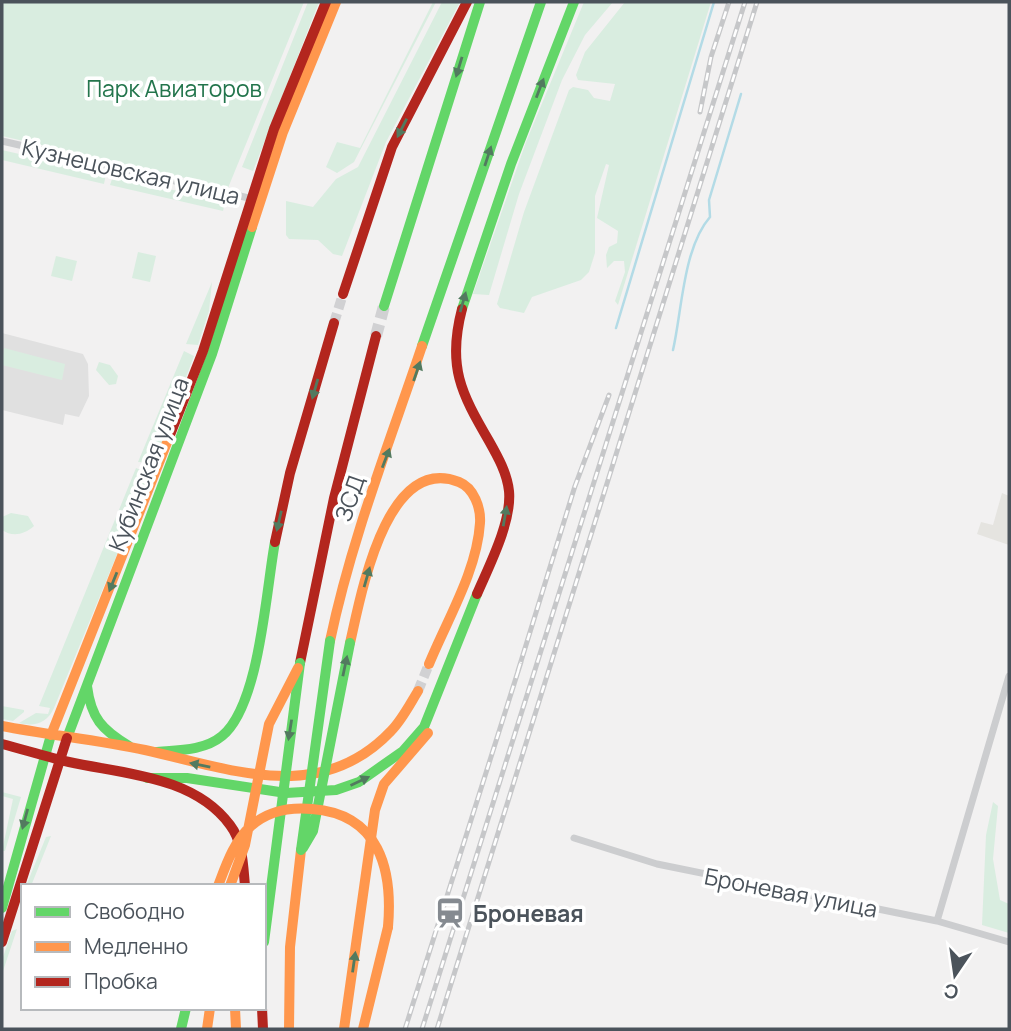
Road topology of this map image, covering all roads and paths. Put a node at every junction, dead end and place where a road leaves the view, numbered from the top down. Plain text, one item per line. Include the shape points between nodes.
1 (326, 2) edge
2 (337, 2) edge
3 (467, 2) edge
4 (480, 2) edge
5 (541, 2) edge
6 (574, 2) edge
7 (2, 141) edge
8 (256, 200) junction
9 (343, 294) tunnel mouth
10 (384, 306) tunnel mouth
11 (334, 323) tunnel mouth
12 (376, 336) tunnel mouth
13 (493, 558) junction
14 (300, 663) junction
15 (429, 664) tunnel mouth
16 (1009, 676) edge
17 (86, 683) junction
18 (418, 691) tunnel mouth
19 (2, 726) edge
20 (51, 735) junction
21 (67, 738) junction
22 (2, 744) edge
23 (132, 748) junction
24 (155, 752) junction
25 (45, 754) junction
26 (60, 761) junction
27 (147, 778) junction
28 (574, 838) dead end
29 (301, 850) junction
30 (219, 884) edge
31 (231, 884) edge
32 (245, 884) edge
33 (2, 908) edge
34 (937, 922) junction
35 (266, 926) edge
36 (2, 942) edge
37 (1009, 942) edge
38 (186, 1010) edge
39 (210, 1010) edge
40 (236, 1010) edge
41 (262, 1010) edge
42 (181, 1029) edge
43 (207, 1029) edge
44 (236, 1029) edge
45 (263, 1029) edge
46 (289, 1029) edge
47 (344, 1029) edge
48 (363, 1029) edge

1 - 8 main road, Кубинская улица via 274,129
2 - 8 main road, Кубинская улица
3 -> 9 main road via 392,148
4 -> 10 main road
29 -> 5 main road, ЗСД, bridge via 340,594
13 -> 6 main road via 507,516 506,475 465,400 457,377 456,332 469,281
7 - 8 street, Кузнецовская улица
8 - 17 main road, Кубинская улица via 212,354
8 -> 20 main road, Кубинская улица via 203,351
11 -> 24 main road via 278,522 247,695 231,728 215,741
12 - 14 main road, ЗСД via 347,436
27 -> 13 main road via 170,775 302,796 333,792 374,774 410,745 424,727
47 -> 13 main road via 375,810 384,784 421,744 434,722
14 - 31 main road, bridge via 269,724 245,845
14 -> 35 main road, ЗСД, bridge
29 -> 15 main road, bridge via 313,831 350,643 374,558 399,499 410,486 425,479 454,479 473,495 480,525
16 - 34 street
17 - 21 main road, Кубинская улица
17 - 23 main road via 92,719
18 -> 24 main road via 401,718 371,750 323,775 265,777
19 - 20 main road
20 - 21 main road
20 - 25 main road, Кубинская улица
21 - 23 main road
21 - 26 main road, Кубинская улица
22 - 25 main road
23 - 24 main road
25 - 26 main road
25 -> 33 main road, Кубинская улица
26 - 27 main road
26 - 36 main road, Кубинская улица
27 - 32 main road via 203,798 225,816 244,853
28 - 34 street, Броневая улица via 669,867
29 - 46 main road, ЗСД via 290,947
30 - 48 main road, bridge via 239,841 270,814 312,808 339,814 368,834 387,864 392,891
34 - 37 street, Броневая улица
38 - 42 main road
39 - 43 main road
40 - 44 main road
41 - 45 main road

